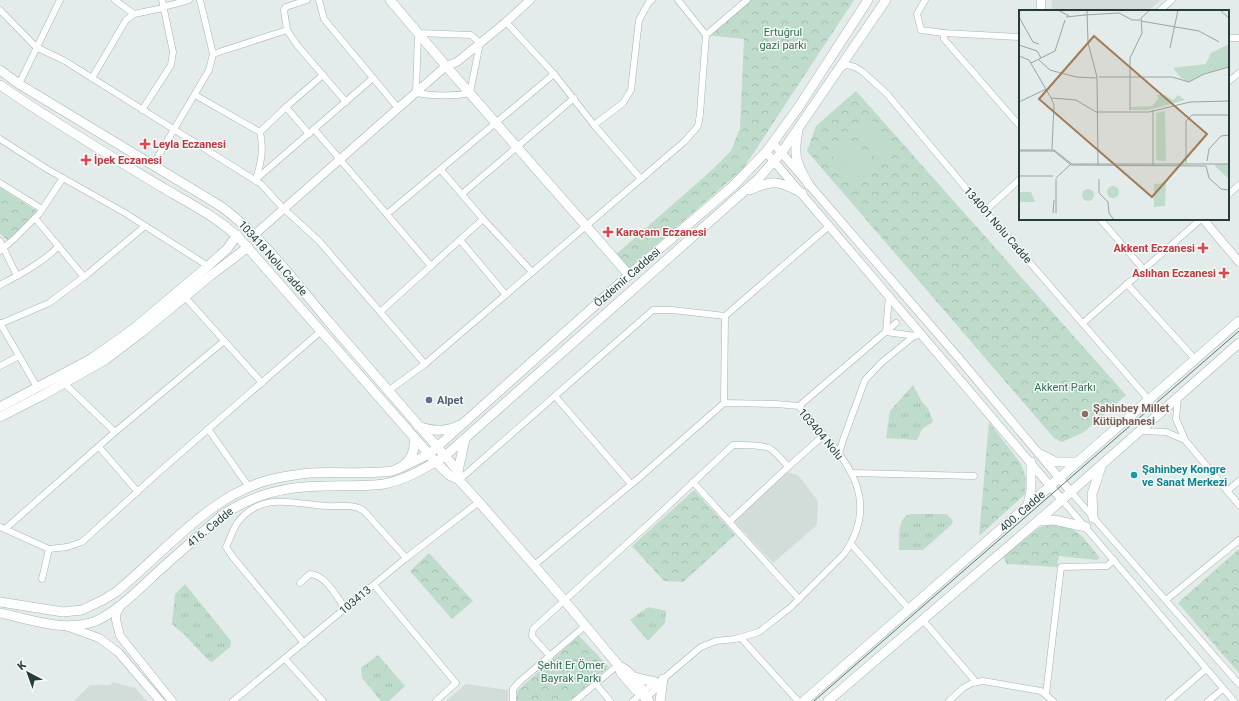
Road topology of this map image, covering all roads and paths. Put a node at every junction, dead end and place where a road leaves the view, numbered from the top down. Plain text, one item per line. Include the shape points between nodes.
1 (60, 0) edge
2 (115, 0) edge
3 (189, 0) edge
4 (200, 0) edge
5 (308, 0) edge
6 (319, 0) edge
7 (390, 0) edge
8 (530, 0) edge
9 (652, 0) edge
10 (678, 0) edge
11 (747, 0) edge
12 (868, 0) edge
13 (886, 0) edge
14 (926, 0) edge
15 (1172, 0) edge
16 (163, 5) edge
17 (0, 10) edge
18 (1160, 10) edge
19 (134, 14) junction
20 (506, 22) junction
21 (287, 30) junction
22 (418, 33) junction
23 (944, 33) junction
24 (706, 35) junction
25 (1019, 37) edge
26 (480, 43) junction
27 (36, 47) junction
28 (213, 54) junction
29 (446, 66) junction
30 (839, 69) junction
31 (0, 70) edge
32 (1239, 72) edge
33 (554, 74) junction
34 (323, 75) junction
35 (92, 78) junction
36 (373, 78) junction
37 (1229, 81) edge
38 (19, 84) junction
39 (0, 85) edge
40 (416, 93) junction
41 (470, 93) junction
42 (195, 95) junction
43 (574, 98) junction
44 (346, 102) junction
45 (286, 107) junction
46 (398, 108) junction
47 (142, 110) junction
48 (495, 122) junction
49 (594, 125) junction
50 (1019, 125) edge
51 (799, 127) junction
52 (314, 129) junction
53 (175, 130) junction
54 (260, 132) junction
55 (309, 134) junction
56 (0, 139) edge
57 (774, 144) junction
58 (517, 146) junction
59 (766, 152) junction
60 (782, 152) junction
61 (340, 159) junction
62 (774, 160) junction
63 (153, 165) junction
64 (441, 170) junction
65 (63, 178) junction
66 (255, 180) junction
67 (641, 180) junction
68 (1019, 180) edge
69 (0, 183) edge
70 (809, 185) junction
71 (1239, 185) edge
72 (743, 192) junction
73 (462, 194) junction
74 (802, 194) junction
75 (1229, 194) edge
76 (42, 209) junction
77 (284, 209) junction
78 (985, 211) junction
79 (387, 214) junction
80 (35, 218) junction
81 (483, 219) junction
82 (1101, 220) edge
83 (1201, 220) edge
84 (1203, 220) edge
85 (146, 226) junction
86 (587, 226) junction
87 (830, 226) junction
88 (254, 235) junction
89 (237, 236) junction
90 (460, 240) junction
91 (0, 241) edge
92 (58, 246) junction
93 (248, 247) junction
94 (2, 250) edge
95 (1239, 262) edge
96 (208, 266) junction
97 (431, 266) junction
98 (1144, 270) junction
99 (532, 272) junction
100 (629, 275) junction
101 (17, 276) junction
102 (84, 277) junction
103 (1127, 284) junction
104 (0, 285) edge
105 (506, 295) junction
106 (889, 296) junction
107 (184, 297) junction
108 (380, 312) junction
109 (724, 316) junction
110 (1239, 320) edge
111 (0, 323) edge
112 (896, 323) dead end
113 (1083, 323) junction
114 (321, 331) junction
115 (886, 332) junction
116 (914, 336) junction
117 (924, 337) junction
118 (224, 341) junction
119 (1239, 343) edge
120 (19, 356) junction
121 (1195, 359) junction
122 (426, 364) junction
123 (0, 366) edge
124 (64, 383) junction
125 (262, 383) junction
126 (37, 388) junction
127 (388, 391) junction
128 (555, 396) junction
129 (1178, 397) junction
130 (1149, 400) junction
131 (724, 403) junction
132 (799, 406) junction
133 (0, 407) edge
134 (0, 416) edge
135 (470, 419) junction
136 (418, 426) junction
137 (208, 429) junction
138 (1141, 431) junction
139 (115, 432) junction
140 (824, 435) junction
141 (414, 437) junction
142 (464, 439) junction
143 (1185, 440) junction
144 (99, 447) junction
145 (437, 448) junction
146 (839, 454) junction
147 (1040, 454) junction
148 (444, 456) junction
149 (432, 458) junction
150 (1031, 462) junction
151 (1078, 462) junction
152 (1102, 465) junction
153 (788, 466) junction
154 (400, 468) junction
155 (422, 470) junction
156 (445, 472) junction
157 (852, 473) junction
158 (458, 476) junction
159 (974, 476) dead end
160 (1060, 478) junction
161 (1239, 481) edge
162 (693, 482) junction
163 (631, 484) junction
164 (1051, 486) junction
165 (249, 487) junction
166 (1227, 491) junction
167 (138, 492) junction
168 (1071, 492) junction
169 (1062, 500) junction
170 (479, 502) junction
171 (1028, 505) junction
172 (1239, 505) edge
173 (1093, 518) junction
174 (1038, 521) junction
175 (729, 522) junction
176 (1086, 527) junction
177 (2, 528) edge
178 (1239, 540) edge
179 (851, 544) junction
180 (49, 549) junction
181 (406, 558) junction
182 (1114, 560) junction
183 (533, 566) junction
184 (42, 579) dead end
185 (300, 583) dead end
186 (374, 584) junction
187 (799, 599) junction
188 (564, 600) junction
189 (1166, 600) junction
190 (0, 602) edge
191 (121, 605) junction
192 (345, 608) junction
193 (909, 609) junction
194 (0, 613) edge
195 (922, 619) junction
196 (65, 626) junction
197 (585, 626) junction
198 (741, 638) junction
199 (304, 643) junction
200 (550, 656) junction
201 (285, 659) junction
202 (618, 665) junction
203 (1206, 669) junction
204 (633, 677) junction
205 (659, 681) junction
206 (976, 682) junction
207 (596, 684) junction
208 (1239, 684) edge
209 (1223, 689) junction
210 (1046, 694) junction
211 (645, 697) edge
212 (160, 701) edge
213 (172, 701) edge
214 (233, 701) edge
215 (323, 701) edge
216 (436, 701) edge
217 (513, 701) edge
218 (575, 701) edge
219 (610, 701) edge
220 (633, 701) edge
221 (660, 701) edge
222 (798, 701) edge
223 (804, 701) edge
224 (828, 701) edge
225 (949, 701) edge
226 (1052, 701) edge
227 (1169, 701) edge
228 (1208, 701) edge
229 (1234, 701) edge

1 - 27 street
2 - 19 street
3 - 16 street
4 - 28 street
5 - 21 street via 286,7 284,10
6 - 36 street via 324,19
7 - 22 main road
8 - 20 street
9 - 49 street via 639,20 631,90 623,103
10 - 24 street
11 - 24 street
12 - 57 main road, Özdemir Caddesi
13 - 30 main road, Özdemir Caddesi
14 - 23 street via 917,14 921,30
15 - 18 street
16 - 19 street
16 - 47 street via 173,58
17 - 27 street
19 - 35 street via 126,20
20 - 26 street
20 - 33 street
21 - 28 street
21 - 34 street
22 - 26 street via 471,35
22 - 29 main road
22 - 40 street
23 - 25 street
23 - 50 street via 944,39
24 - 67 street via 698,126
26 - 29 street via 457,62
26 - 41 street
27 - 35 street
27 - 38 street
28 - 42 street via 209,70
29 - 40 street
29 - 41 main road
30 - 51 main road, Özdemir Caddesi
30 - 78 street, 134001 Nolu Cadde via 847,65 855,67 887,94
31 - 38 main road, 103418 Nolu Cadde
32 - 37 street
33 - 43 street
33 - 48 street
34 - 44 street
34 - 45 street
35 - 47 street
36 - 44 street
36 - 46 street
38 - 63 main road, 103418 Nolu Cadde
39 - 89 main road via 205,212
40 - 41 street via 445,96
40 - 46 street
41 - 48 main road
42 - 53 street
42 - 54 street
43 - 49 street
43 - 58 street
44 - 52 street
45 - 54 street
45 - 55 street
46 - 61 street
47 - 53 street
48 - 58 main road
48 - 64 street
49 - 67 street
51 - 60 main road, Özdemir Caddesi
51 - 70 main road via 795,150 797,165
52 - 55 street
52 - 61 street
53 - 63 street
53 - 66 street
54 - 66 street via 262,155
55 - 66 street
56 - 65 street
57 - 59 main road, Özdemir Caddesi
57 - 60 street
58 - 73 street
58 - 86 main road
59 - 62 street
59 - 100 main road, Özdemir Caddesi via 733,186
60 - 62 main road, Özdemir Caddesi
60 - 70 street
61 - 77 street
61 - 79 street
62 - 72 main road, Özdemir Caddesi
62 - 74 street
63 - 88 main road, 103418 Nolu Cadde via 222,207
64 - 73 street
64 - 79 street
65 - 76 street
65 - 85 street
66 - 77 street
67 - 86 street
68 - 78 street
69 - 76 street
70 - 147 street
71 - 75 street
72 - 74 main road via 762,184 776,182
72 - 142 main road, Özdemir Caddesi
73 - 81 street
74 - 87 street
76 - 80 street
77 - 88 street
77 - 108 street via 319,241
78 - 113 street, 134001 Nolu Cadde
79 - 97 street
80 - 92 street
80 - 94 street
81 - 90 street
81 - 99 street
82 - 98 street
83 - 98 street
84 - 95 street
85 - 96 street
85 - 102 street
86 - 99 street
86 - 100 main road
87 - 106 street
87 - 109 street
88 - 127 main road, 103418 Nolu Cadde
89 - 93 main road
89 - 96 main road
90 - 97 street
90 - 105 street
91 - 94 street
92 - 101 street via 48,257
92 - 102 street
93 - 107 main road
93 - 114 main road
94 - 101 street
96 - 126 main road via 132,330 91,359
97 - 108 street
98 - 103 street
99 - 105 street
100 - 135 main road, Özdemir Caddesi
101 - 104 street
102 - 111 street via 49,303
103 - 113 street
103 - 121 street
105 - 122 street
106 - 115 street
106 - 117 street
107 - 118 street
107 - 124 main road via 123,347
108 - 122 street
109 - 128 street via 653,310
109 - 131 street
110 - 121 main road, 400. Cadde
111 - 120 street
112 - 115 street
113 - 130 street, 134001 Nolu Cadde
114 - 125 street
114 - 141 main road
115 - 116 street
115 - 132 street
116 - 117 street
116 - 146 street via 881,362 865,380
117 - 150 street
118 - 125 street
118 - 139 street
119 - 129 main road, 400. Cadde
120 - 123 street
120 - 126 street
121 - 130 main road, 400. Cadde
122 - 127 street
124 - 134 main road
124 - 139 street
125 - 137 street
126 - 133 main road
127 - 136 main road, 103418 Nolu Cadde
128 - 158 street
128 - 163 street
129 - 138 main road, 400. Cadde
129 - 143 street via 1176,419
130 - 151 main road, 400. Cadde
131 - 132 street, 103404 Nolu
131 - 163 street
132 - 140 street, 103404 Nolu
135 - 136 main road via 446,430 429,430
135 - 145 main road, Özdemir Caddesi
136 - 145 main road, 103418 Nolu Cadde
137 - 165 street
137 - 167 street
138 - 143 street via 1166,432
138 - 152 main road, 400. Cadde
139 - 144 street
140 - 146 street, 103404 Nolu
140 - 153 street
141 - 149 main road
141 - 154 main road via 412,456
142 - 148 main road, Özdemir Caddesi
142 - 158 main road
143 - 166 street
144 - 167 street
144 - 177 street
145 - 148 main road, 103418 Nolu Cadde
145 - 149 main road, Özdemir Caddesi
146 - 157 street, 103404 Nolu
147 - 151 main road via 1056,462
147 - 160 street
148 - 149 main road, 416. Cadde
148 - 158 main road, 103418 Nolu Cadde
149 - 154 main road, Özdemir Caddesi
149 - 155 main road, 416. Cadde
149 - 156 main road
150 - 164 street
150 - 171 main road
151 - 160 main road, 400. Cadde
152 - 168 main road, 400. Cadde
152 - 173 main road via 1092,494
153 - 162 street via 770,448 733,445
153 - 175 street
154 - 165 main road, Özdemir Caddesi via 383,472 310,473
155 - 156 main road
155 - 191 main road, 416. Cadde via 385,484 291,488 264,494 237,505 221,516
156 - 158 main road
157 - 159 street
157 - 179 street, 103404 Nolu via 859,490 861,508 858,527
158 - 170 main road, 103418 Nolu Cadde
160 - 164 main road, 400. Cadde
160 - 168 street
161 - 166 street
162 - 175 street
162 - 188 street
163 - 183 street
164 - 169 street
164 - 171 main road, 400. Cadde
165 - 190 main road, Özdemir Caddesi via 212,508 124,585 103,600 82,610 63,612
166 - 172 street
167 - 180 street via 82,542
168 - 169 main road, 400. Cadde
168 - 173 street
169 - 174 main road, 400. Cadde
169 - 176 street
170 - 181 street, 103413
170 - 183 main road, 103418 Nolu Cadde
171 - 193 main road, 400. Cadde
173 - 189 street
174 - 176 main road via 1054,520
174 - 195 main road, 400. Cadde
175 - 187 street
176 - 182 street
177 - 180 street
178 - 189 street
179 - 187 street, 103404 Nolu
179 - 193 street
180 - 184 street
181 - 186 street, 103413
181 - 199 street via 358,506 326,506 279,501 262,503 250,510 237,523 226,547
182 - 203 street
182 - 210 street via 1107,566 1061,567
183 - 188 main road, 103418 Nolu Cadde
185 - 192 street via 310,574 317,575
186 - 192 street, 103413
186 - 216 street via 456,683
187 - 198 street, 103404 Nolu via 759,632
188 - 197 main road, 103418 Nolu Cadde
188 - 200 street via 533,628 532,636
189 - 208 street
191 - 196 main road, 416. Cadde via 89,623
191 - 213 street via 116,614 120,636
192 - 199 street, 103413
193 - 223 main road, 400. Cadde
194 - 196 main road, 416. Cadde
195 - 206 street
195 - 224 main road, 400. Cadde
196 - 212 street, 416. Cadde via 99,638 118,652
197 - 200 street
197 - 202 main road, 103418 Nolu Cadde
198 - 205 street, 103404 Nolu via 716,641 701,647
198 - 222 street
199 - 201 street, 103413
200 - 217 street via 513,689
201 - 214 street, 103413
201 - 215 street
202 - 204 main road
202 - 207 street
202 - 211 main road via 621,673
203 - 209 street
203 - 227 street
204 - 205 main road
204 - 211 main road via 640,684
205 - 211 street, 103404 Nolu via 658,687
205 - 221 main road
206 - 210 street via 1041,690
206 - 225 street via 963,688
207 - 218 street
207 - 219 street
209 - 228 street
209 - 229 street
210 - 226 street
211 - 220 street, 103404 Nolu

